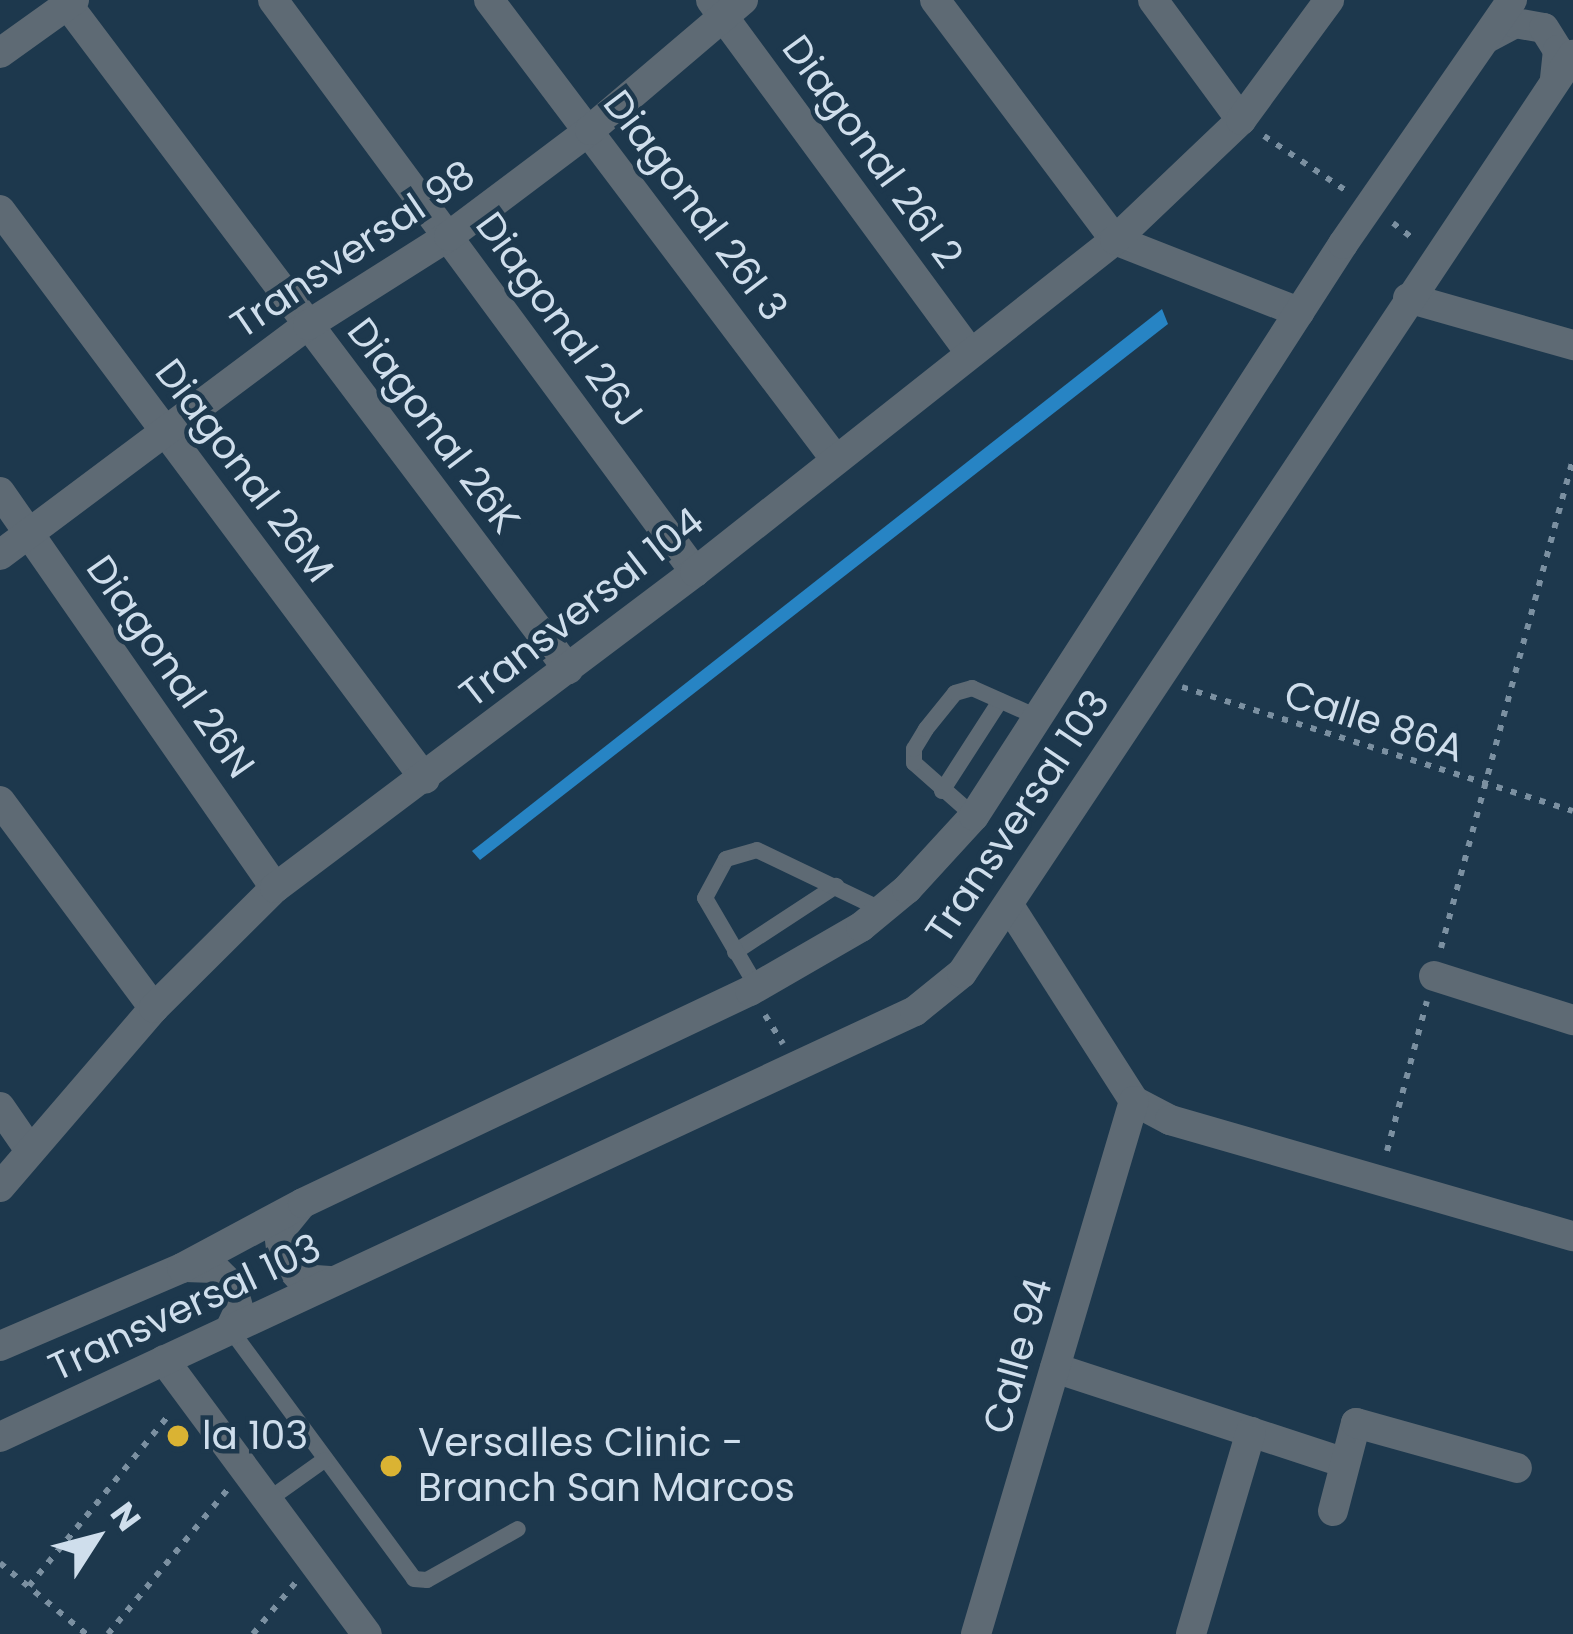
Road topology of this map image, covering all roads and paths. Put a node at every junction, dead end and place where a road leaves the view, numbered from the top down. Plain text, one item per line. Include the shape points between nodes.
1 (273, 0) edge
2 (489, 0) edge
3 (935, 0) edge
4 (1153, 0) edge
5 (1329, 0) edge
6 (1512, 0) edge
7 (68, 1) edge
8 (725, 5) edge
9 (1485, 39) junction
10 (0, 53) edge
11 (1573, 55) edge
12 (1552, 86) junction
13 (1241, 120) junction
14 (590, 130) junction
15 (1370, 205) junction
16 (0, 210) edge
17 (449, 236) junction
18 (1115, 240) junction
19 (1436, 257) junction
20 (1408, 298) junction
21 (1299, 312) junction
22 (308, 325) junction
23 (1573, 345) edge
24 (969, 351) junction
25 (165, 430) junction
26 (1573, 459) edge
27 (836, 460) junction
28 (0, 492) edge
29 (30, 532) junction
30 (0, 555) edge
31 (695, 572) junction
32 (568, 669) junction
33 (1158, 680) junction
34 (1000, 700) junction
35 (1037, 717) junction
36 (425, 779) junction
37 (1485, 787) junction
38 (942, 791) junction
39 (0, 801) edge
40 (1573, 811) edge
41 (974, 816) junction
42 (836, 886) junction
43 (275, 888) junction
44 (1010, 907) junction
45 (882, 910) junction
46 (734, 952) junction
47 (1434, 976) junction
48 (754, 989) junction
49 (154, 1008) junction
50 (1573, 1020) edge
51 (797, 1067) junction
52 (1134, 1101) junction
53 (0, 1107) edge
54 (29, 1149) junction
55 (1379, 1181) junction
56 (0, 1187) edge
57 (303, 1203) junction
58 (1573, 1236) edge
59 (182, 1268) junction
60 (340, 1279) junction
61 (230, 1329) junction
62 (0, 1346) edge
63 (164, 1360) junction
64 (1055, 1368) junction
65 (188, 1393) junction
66 (1251, 1432) junction
67 (2, 1439) edge
68 (324, 1460) junction
69 (1343, 1462) junction
70 (244, 1468) junction
71 (1517, 1468) dead end
72 (268, 1500) junction
73 (1333, 1511) dead end
74 (518, 1529) dead end
75 (313, 1561) junction
76 (0, 1563) edge
77 (29, 1586) junction
78 (86, 1634) edge
79 (108, 1634) edge
80 (254, 1634) edge
81 (368, 1634) edge
82 (976, 1634) edge
83 (1191, 1634) edge

1 - 17 street, Diagonal 26J
2 - 14 street, Diagonal 26I 3
3 - 18 street
4 - 13 street
5 - 13 street, Transversal 104
6 - 9 street, Transversal 103
7 - 10 street
7 - 22 street, Diagonal 26K
8 - 14 street, Transversal 98
8 - 24 street, Diagonal 26I 2
9 - 12 street via 1515,22 1544,28 1558,50
9 - 15 street, Transversal 103
11 - 12 street, Transversal 103
12 - 19 street, Transversal 103
13 - 15 path
13 - 18 street, Transversal 104
14 - 17 street, Transversal 98
14 - 27 street, Diagonal 26I 3
15 - 19 path
15 - 21 street, Transversal 103
16 - 25 street, Diagonal 26M
17 - 22 street, Transversal 98
17 - 31 street, Diagonal 26J
18 - 21 street
18 - 24 street, Transversal 104
19 - 20 street, Transversal 103
20 - 23 street
20 - 33 street, Transversal 103
21 - 35 street, Transversal 103
22 - 25 street, Transversal 98
22 - 32 street, Diagonal 26K
24 - 27 street, Transversal 104
25 - 29 street, Transversal 98
25 - 36 street, Diagonal 26M
26 - 37 path
27 - 31 street, Transversal 104
28 - 29 street, Diagonal 26N
29 - 30 street, Transversal 98
29 - 43 street, Diagonal 26N
31 - 32 street, Transversal 104
32 - 36 street, Transversal 104
33 - 37 path, Calle 86A
33 - 44 street, Transversal 103
34 - 35 lane
34 - 38 lane
34 - 38 lane via 973,688 955,693 926,729 914,763
35 - 41 street, Transversal 103
36 - 43 street, Transversal 104
37 - 40 path, Calle 86A
37 - 47 path
38 - 41 lane
39 - 49 street
41 - 45 street, Transversal 103
42 - 45 lane
42 - 46 lane
42 - 46 lane via 758,850 725,860 704,898
43 - 49 street, Transversal 104
44 - 51 street, Transversal 103 via 962,973 916,1011
44 - 52 street
45 - 48 street, Transversal 103
46 - 48 lane
47 - 50 street
47 - 55 path
48 - 51 path
48 - 57 street, Transversal 103
49 - 54 street, Transversal 104
51 - 60 street, Transversal 103
52 - 55 street via 1170,1120
52 - 64 street, Calle 94
53 - 54 street
54 - 56 street, Transversal 104
55 - 58 street
57 - 59 street, Transversal 103
57 - 60 street via 280,1232 282,1258 301,1279
59 - 61 street via 214,1268 232,1286 239,1310
59 - 62 street, Transversal 103
60 - 61 street, Transversal 103
61 - 63 street, Transversal 103
61 - 68 lane
63 - 65 street
63 - 67 street, Transversal 103
64 - 66 street
64 - 82 street, Calle 94
65 - 70 street
65 - 77 path
66 - 69 street
66 - 83 street
68 - 72 lane
68 - 74 lane via 414,1579 427,1580
69 - 71 street via 1356,1423
69 - 73 street
70 - 72 street
70 - 79 path
72 - 75 street
75 - 80 path
75 - 81 street
76 - 77 path
77 - 78 path

